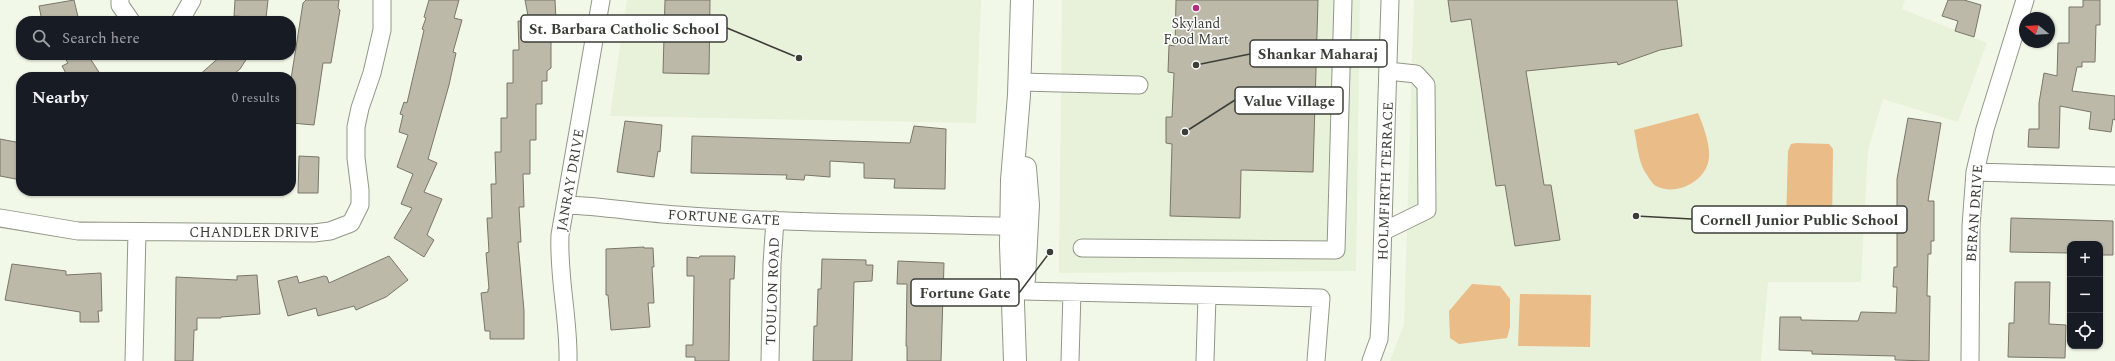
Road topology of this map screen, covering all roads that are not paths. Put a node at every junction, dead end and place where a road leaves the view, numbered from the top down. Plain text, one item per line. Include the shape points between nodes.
1 (120, 0) edge
2 (192, 0) edge
3 (382, 0) edge
4 (601, 0) edge
5 (1022, 0) edge
6 (1342, 0) edge
7 (1390, 0) edge
8 (2025, 0) edge
9 (128, 16) edge
10 (183, 16) edge
11 (1388, 71) junction
12 (1139, 86) dead end
13 (1020, 89) junction
14 (1975, 172) junction
15 (2115, 176) edge
16 (565, 205) junction
17 (0, 218) edge
18 (775, 220) junction
19 (1019, 227) junction
20 (1384, 231) junction
21 (137, 232) junction
22 (1082, 248) dead end
23 (1023, 291) junction
24 (1072, 292) junction
25 (1207, 296) junction
26 (134, 361) edge
27 (568, 361) edge
28 (770, 361) edge
29 (1015, 361) edge
30 (1070, 361) edge
31 (1204, 361) edge
32 (1316, 361) edge
33 (1371, 361) edge
34 (1970, 361) edge

1 - 9 street via 120,5
2 - 10 street
3 - 21 street, CHANDLER DRIVE via 382,30 356,127 360,206 351,223 330,231 314,233
4 - 16 street, JANRAY DRIVE
5 - 13 main road
6 - 22 street via 1336,250
7 - 11 street, HOLMFIRTH TERRACE
8 - 14 street, BERAN DRIVE via 1984,129
11 - 20 street, HOLMFIRTH TERRACE
11 - 20 street via 1416,74 1426,85 1427,210
12 - 13 street
13 - 19 main road via 1012,180
14 - 15 street
14 - 34 street, BERAN DRIVE via 1971,226
16 - 18 street, FORTUNE GATE via 676,215
16 - 27 street, JANRAY DRIVE via 559,254
17 - 21 street, CHANDLER DRIVE via 78,231
18 - 19 street, FORTUNE GATE
18 - 28 street, TOULON ROAD
19 - 23 main road
19 - 29 main road
20 - 33 street, HOLMFIRTH TERRACE via 1378,339
21 - 26 street
23 - 24 street
23 - 29 main road
24 - 25 street
24 - 30 street
25 - 31 street
25 - 32 street via 1321,298

